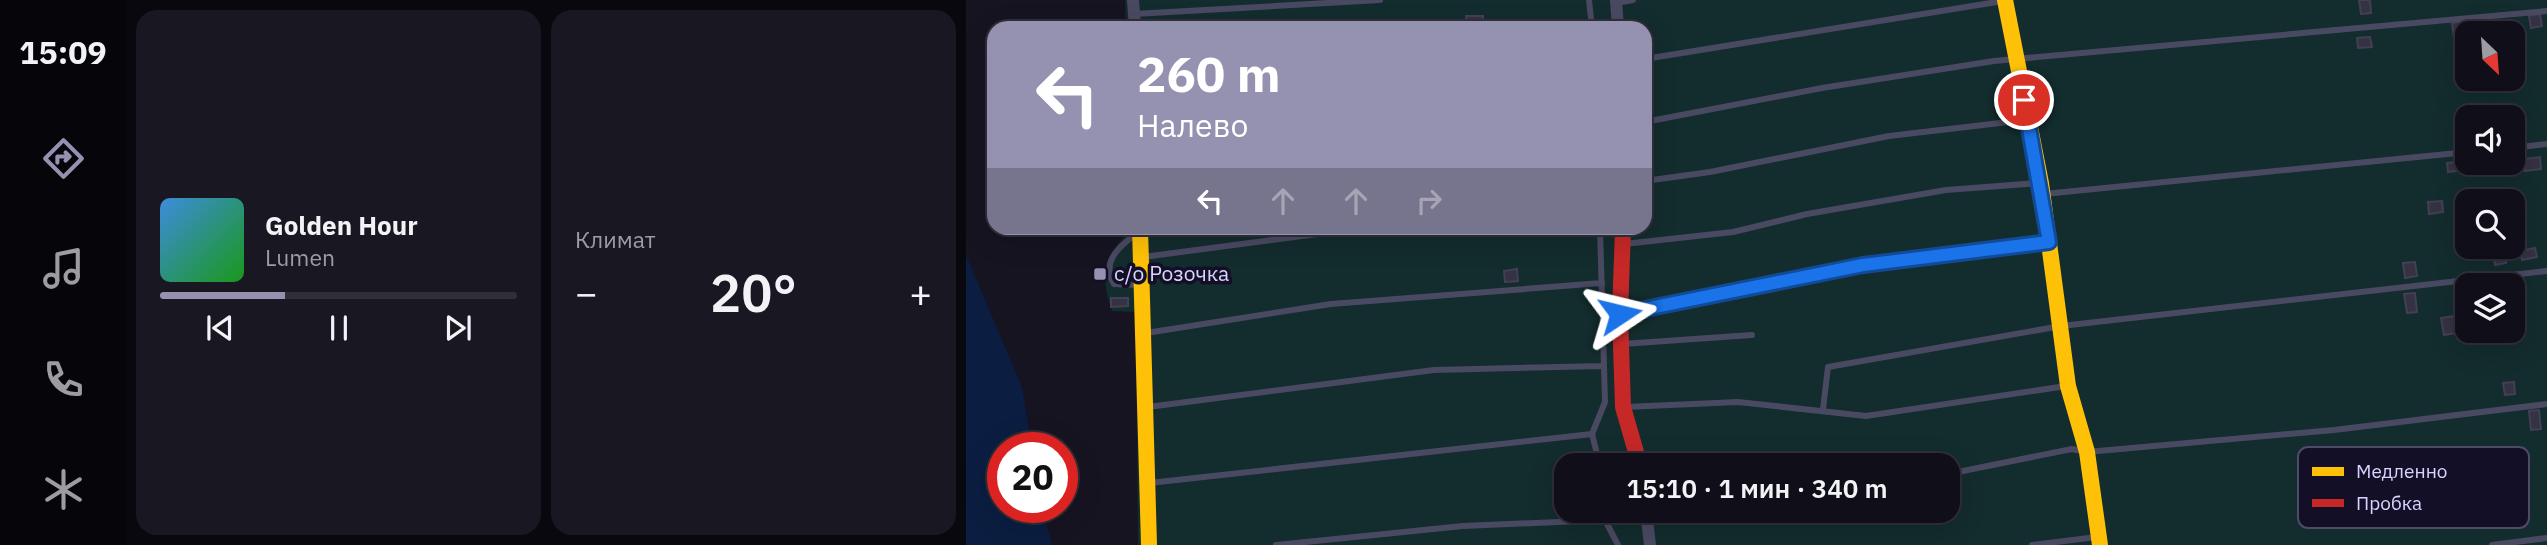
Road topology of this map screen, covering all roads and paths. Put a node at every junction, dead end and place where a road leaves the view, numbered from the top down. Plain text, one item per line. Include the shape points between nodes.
1 (1133, 0) edge
2 (1380, 0) edge
3 (1589, 0) edge
4 (1633, 0) edge
5 (2005, 0) edge
6 (1616, 1) edge
7 (2547, 11) edge
8 (1134, 14) junction
9 (1134, 21) edge
10 (1591, 21) edge
11 (1617, 21) edge
12 (1652, 58) edge
13 (2016, 61) junction
14 (2028, 119) junction
15 (1652, 121) edge
16 (2547, 144) edge
17 (2525, 147) edge
18 (2455, 153) edge
19 (1652, 180) edge
20 (2042, 189) junction
21 (1133, 235) edge
22 (1140, 235) edge
23 (1309, 235) edge
24 (1600, 235) edge
25 (1650, 235) edge
26 (1652, 235) edge
27 (1622, 236) edge
28 (2049, 242) junction
29 (1140, 257) junction
30 (2547, 271) edge
31 (1602, 283) junction
32 (1140, 285) junction
33 (1620, 314) junction
34 (2061, 326) junction
35 (1141, 334) junction
36 (1752, 335) dead end
37 (1620, 344) junction
38 (1603, 366) junction
39 (2068, 386) junction
40 (2547, 404) edge
41 (1143, 407) junction
42 (1623, 407) junction
43 (1823, 410) junction
44 (1592, 434) junction
45 (2087, 452) junction
46 (1597, 453) edge
47 (1636, 453) edge
48 (1960, 472) edge
49 (1146, 483) junction
50 (1554, 523) edge
51 (1607, 523) edge
52 (1647, 523) edge
53 (2547, 538) edge
54 (2100, 541) edge
55 (1149, 545) edge
56 (1276, 545) edge
57 (1618, 545) edge
58 (1650, 545) edge
59 (2032, 545) edge
60 (2492, 545) edge

1 - 8 street
2 - 8 lane
3 - 10 lane
4 - 6 lane
5 - 12 lane
5 - 13 street
6 - 11 street
7 - 13 lane
8 - 9 street
13 - 14 street
13 - 15 lane via 1822,88
14 - 19 lane via 1889,136
14 - 20 street
16 - 17 lane
18 - 20 lane
20 - 26 lane via 1946,190 1733,232
20 - 28 street
21 - 32 lane via 1119,247 1109,272 1118,286
22 - 29 street
23 - 29 lane
24 - 31 lane
25 - 27 lane
27 - 33 street
28 - 33 lane via 1863,265
28 - 34 street
29 - 32 street
30 - 34 lane
31 - 35 lane via 1331,304
31 - 38 lane
32 - 35 street
33 - 37 street
34 - 39 street
34 - 43 lane via 1828,367
35 - 41 street
36 - 37 lane
37 - 42 street
38 - 41 lane via 1434,370
38 - 44 lane via 1605,402
39 - 43 lane via 1866,416
39 - 45 street
40 - 45 lane via 2334,430
41 - 49 street
42 - 43 lane via 1738,402
42 - 47 street
44 - 46 lane
44 - 49 lane
45 - 48 lane via 2072,450
45 - 54 street
49 - 55 street
50 - 56 lane
51 - 57 lane
52 - 58 street
53 - 60 lane
54 - 59 lane

